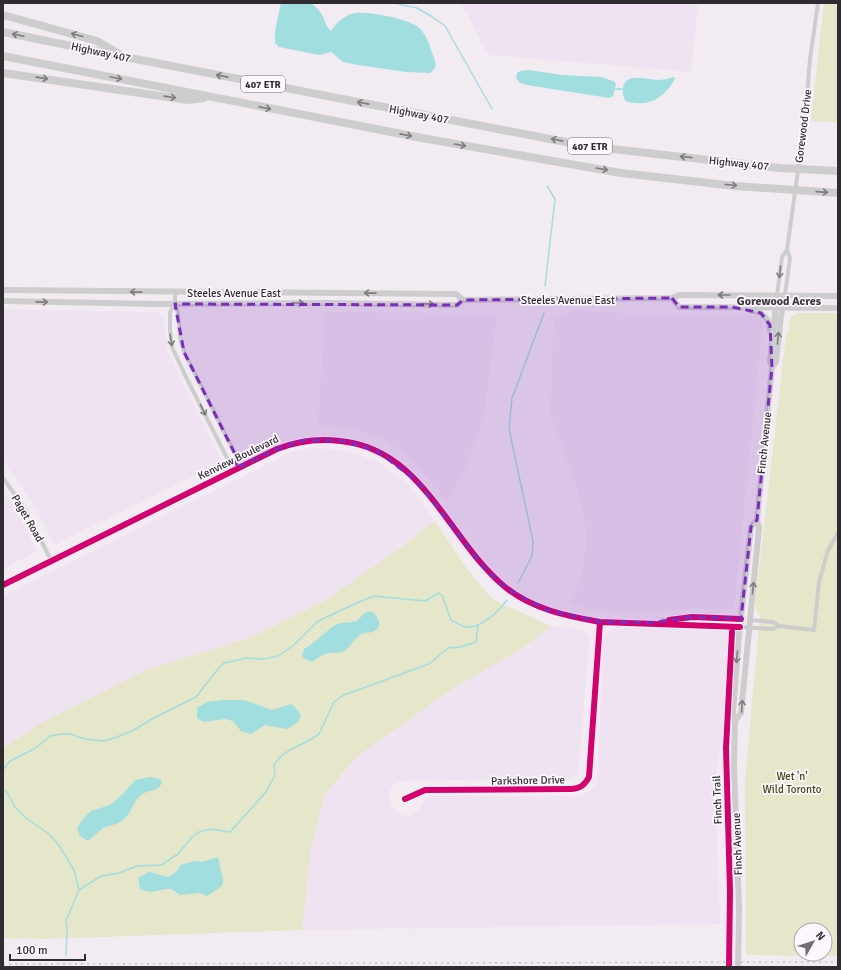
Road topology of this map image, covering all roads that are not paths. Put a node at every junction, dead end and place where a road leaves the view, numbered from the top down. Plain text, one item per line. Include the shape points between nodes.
1 (818, 3) edge
2 (3, 15) edge
3 (3, 32) edge
4 (3, 56) edge
5 (125, 57) junction
6 (3, 73) edge
7 (213, 98) junction
8 (838, 171) edge
9 (838, 193) edge
10 (787, 250) junction
11 (3, 290) edge
12 (175, 292) junction
13 (777, 295) junction
14 (785, 296) junction
15 (838, 296) edge
16 (672, 298) junction
17 (463, 300) junction
18 (3, 301) edge
19 (174, 304) junction
20 (732, 307) junction
21 (775, 308) junction
22 (783, 308) junction
23 (838, 308) edge
24 (771, 364) junction
25 (194, 371) junction
26 (185, 375) junction
27 (237, 468) junction
28 (3, 478) edge
29 (757, 520) junction
30 (838, 533) edge
31 (51, 560) junction
32 (3, 585) edge
33 (741, 619) junction
34 (750, 620) junction
35 (600, 622) junction
36 (649, 623) junction
37 (779, 626) junction
38 (740, 627) junction
39 (749, 627) junction
40 (735, 721) junction
41 (405, 799) dead end
42 (738, 967) edge

1 - 10 street, Gorewood Drive
5 -> 2 highway via 97,41
5 -> 3 highway, Highway 407 / 407 ETR
4 -> 7 highway, Highway 407 / 407 ETR
8 -> 5 highway, Highway 407 / 407 ETR via 780,168 586,146
6 -> 7 highway via 188,100
7 -> 9 highway, Highway 407 / 407 ETR via 621,173 781,190
10 -> 13 street, Gorewood Drive via 782,257
10 - 14 street, Gorewood Drive via 790,258
12 -> 11 main road, Steeles Avenue East
17 -> 12 main road, Steeles Avenue East via 456,294
12 - 19 street
13 - 14 main road, Steeles Avenue East
13 -> 16 main road, Steeles Avenue East via 679,295
13 - 21 main road, Finch Avenue
14 - 15 main road, Steeles Avenue East
14 - 22 main road, Finch Avenue
16 - 17 main road, Steeles Avenue East
16 - 20 main road via 679,307
19 -> 17 main road, Steeles Avenue East via 457,305
18 -> 19 main road, Steeles Avenue East
19 - 25 street via 178,313 184,352
19 -> 26 street via 170,312 172,347
20 - 21 main road
20 - 24 main road via 740,311 758,312 768,319
21 - 22 main road
21 - 24 main road, Finch Avenue
22 - 23 main road
24 -> 22 main road, Finch Avenue via 776,362
24 - 29 main road, Finch Avenue
25 - 26 street
25 - 27 street via 236,456
26 -> 27 street via 228,460
27 - 31 main road, Kenview Boulevard
27 - 35 main road, Kenview Boulevard via 277,449 306,440 344,441 377,451 393,459 417,481 486,570 506,588 546,610
28 - 31 street, Paget Road via 25,509
29 - 33 main road, Finch Avenue via 751,527
34 -> 29 main road, Finch Avenue via 760,528
30 - 37 street via 828,550 819,582 814,630
31 - 32 main road, Kenview Boulevard
33 - 34 main road, Kenview Boulevard
33 - 36 main road, Kenview Boulevard via 692,616
33 - 38 main road, Finch Avenue
34 - 37 street via 773,622
34 - 39 main road, Finch Avenue
35 - 36 main road, Kenview Boulevard
35 - 41 street, Parkshore Drive via 589,777 583,786 578,789 424,790
36 - 38 main road, Kenview Boulevard
37 - 39 street via 772,629
38 - 39 street
38 -> 40 main road, Finch Avenue via 733,713
40 -> 39 main road, Finch Avenue via 741,713
40 - 42 main road, Finch Avenue

